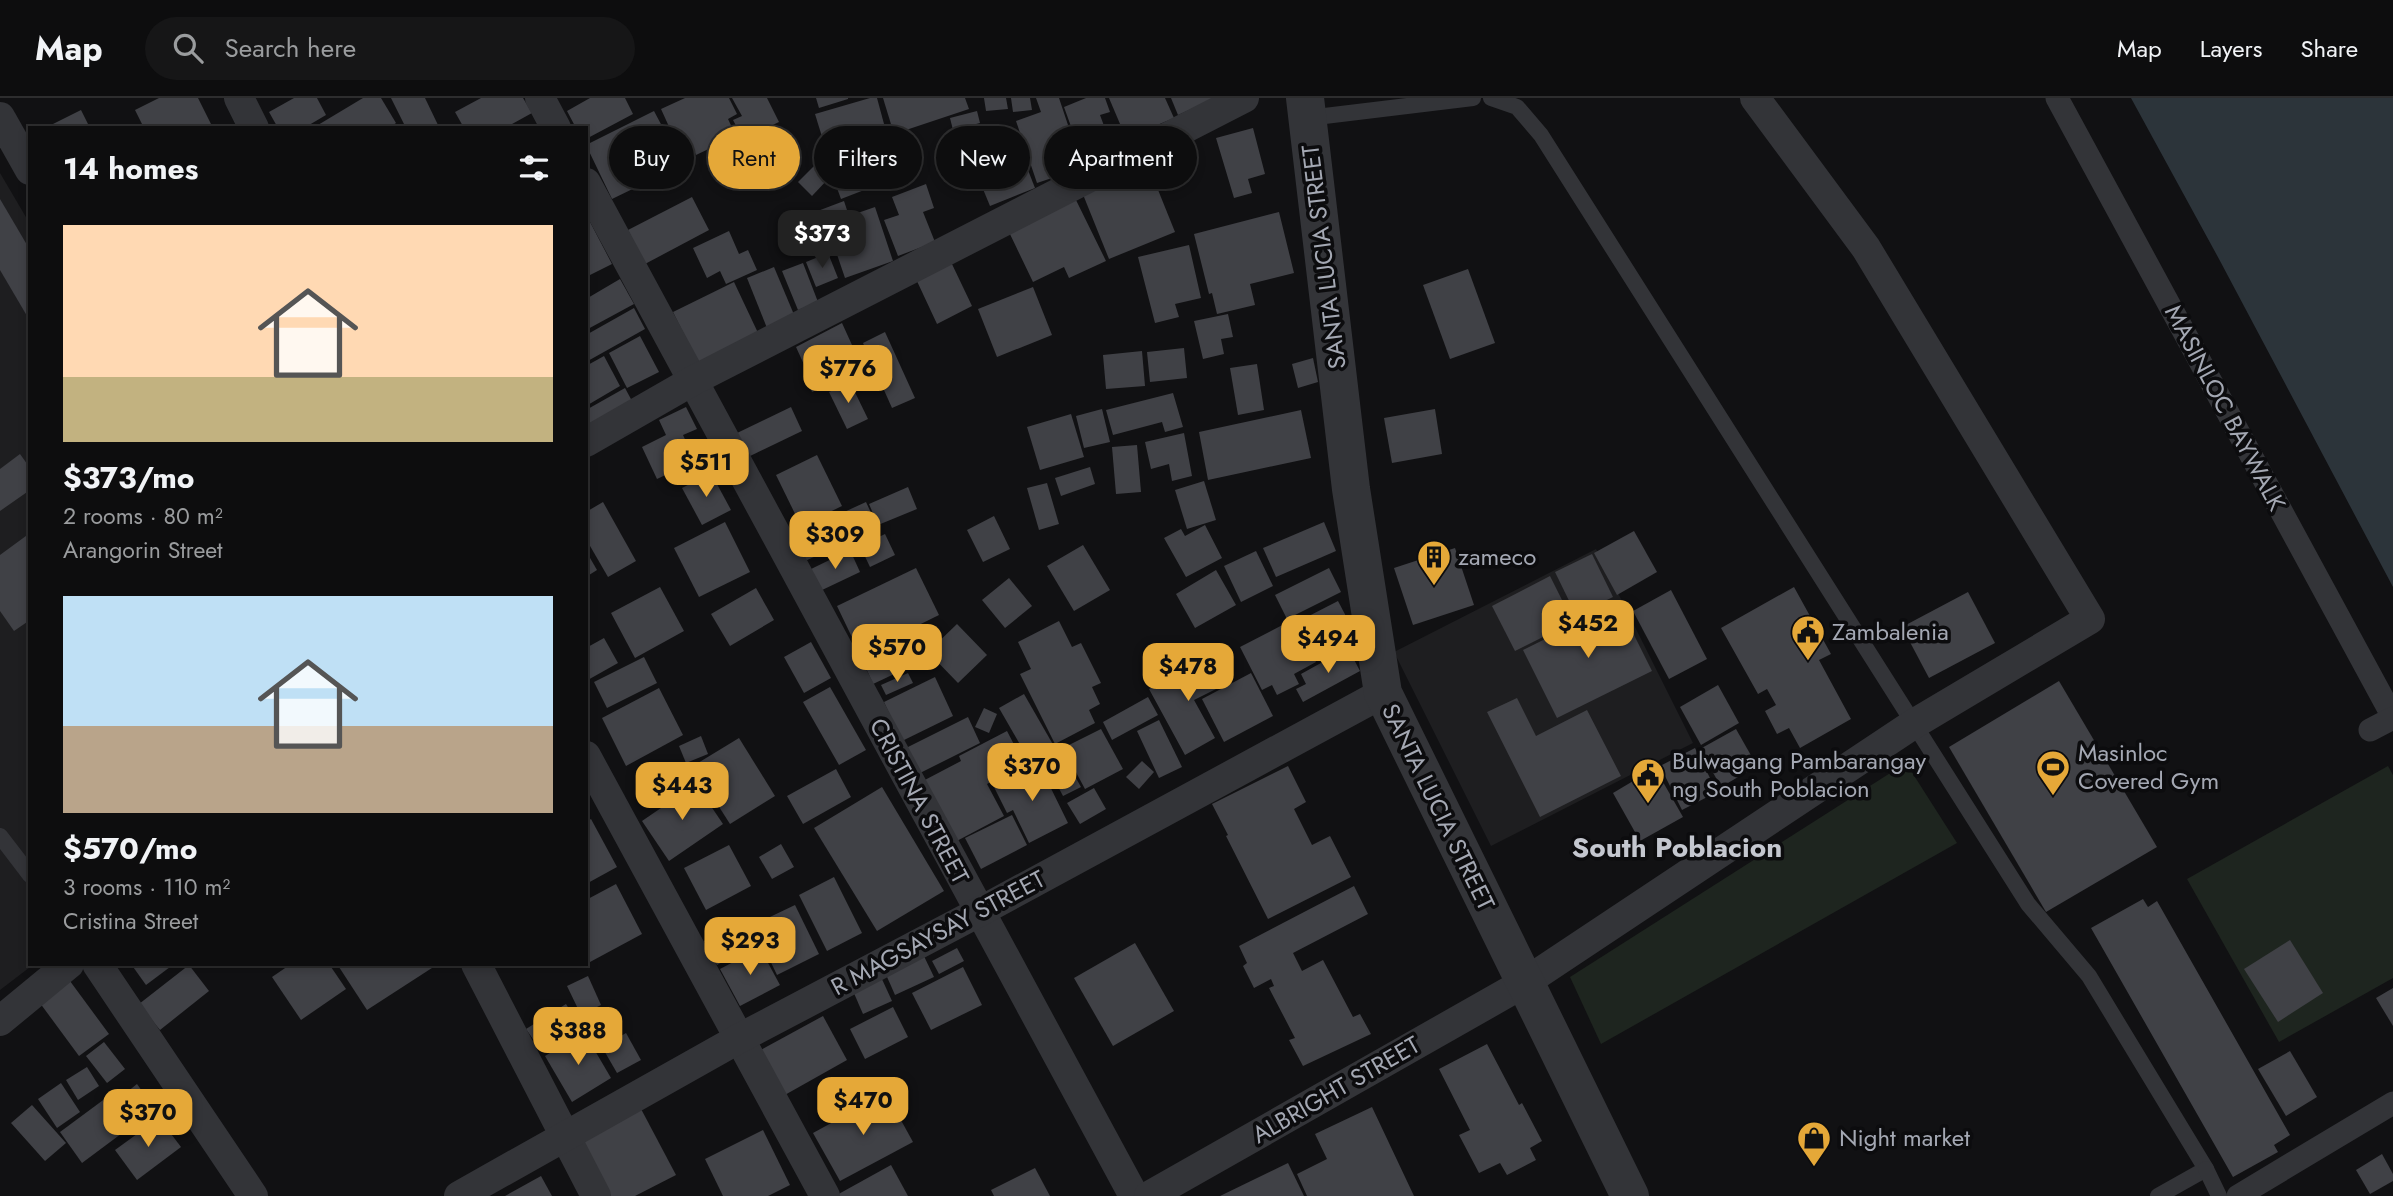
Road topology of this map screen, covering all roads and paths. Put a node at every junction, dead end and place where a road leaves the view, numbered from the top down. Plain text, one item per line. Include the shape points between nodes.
1 (239, 98) edge
2 (540, 98) edge
3 (1244, 98) edge
4 (1473, 98) edge
5 (1491, 98) edge
6 (1755, 98) edge
7 (2057, 98) edge
8 (1306, 108) edge
9 (0, 117) edge
10 (253, 126) edge
11 (555, 126) edge
12 (28, 166) edge
13 (588, 187) edge
14 (694, 380) junction
15 (588, 441) edge
16 (1383, 693) junction
17 (2393, 718) edge
18 (1913, 725) junction
19 (2370, 730) dead end
20 (588, 760) edge
21 (0, 836) edge
22 (28, 872) edge
23 (979, 912) junction
24 (67, 966) edge
25 (98, 966) edge
26 (478, 966) edge
27 (1524, 983) junction
28 (0, 1021) edge
29 (740, 1038) junction
30 (2393, 1104) edge
31 (564, 1135) junction
32 (2206, 1169) junction
33 (254, 1196) edge
34 (459, 1196) edge
35 (596, 1196) edge
36 (825, 1196) edge
37 (1134, 1196) edge
38 (1149, 1196) edge
39 (1630, 1196) edge
40 (2158, 1196) edge
41 (2219, 1196) edge
42 (2238, 1196) edge

1 - 10 street
2 - 11 street
3 - 14 street
4 - 8 lane
5 - 18 lane via 1517,107 1541,135
6 - 18 street, ALBRIGHT STREET via 1866,248 2090,619
7 - 17 street, MASINLOC BAYWALK
8 - 16 street, SANTA LUCIA STREET via 1350,489
9 - 12 street
13 - 14 street, CRISTINA STREET
14 - 15 street
14 - 23 street, CRISTINA STREET
16 - 23 street, R MAGSAYSAY STREET
16 - 27 street, SANTA LUCIA STREET
17 - 19 street
18 - 27 street, ALBRIGHT STREET
18 - 32 lane via 2028,904 2089,976
20 - 29 street
21 - 22 lane
23 - 29 street, R MAGSAYSAY STREET
23 - 37 street, CRISTINA STREET
24 - 28 street
25 - 33 street
26 - 31 street
27 - 38 street, ALBRIGHT STREET
27 - 39 street, SANTA LUCIA STREET
29 - 31 street, R MAGSAYSAY STREET
29 - 36 street
30 - 42 street
31 - 34 street, R MAGSAYSAY STREET
31 - 35 street
32 - 40 lane
32 - 41 lane

